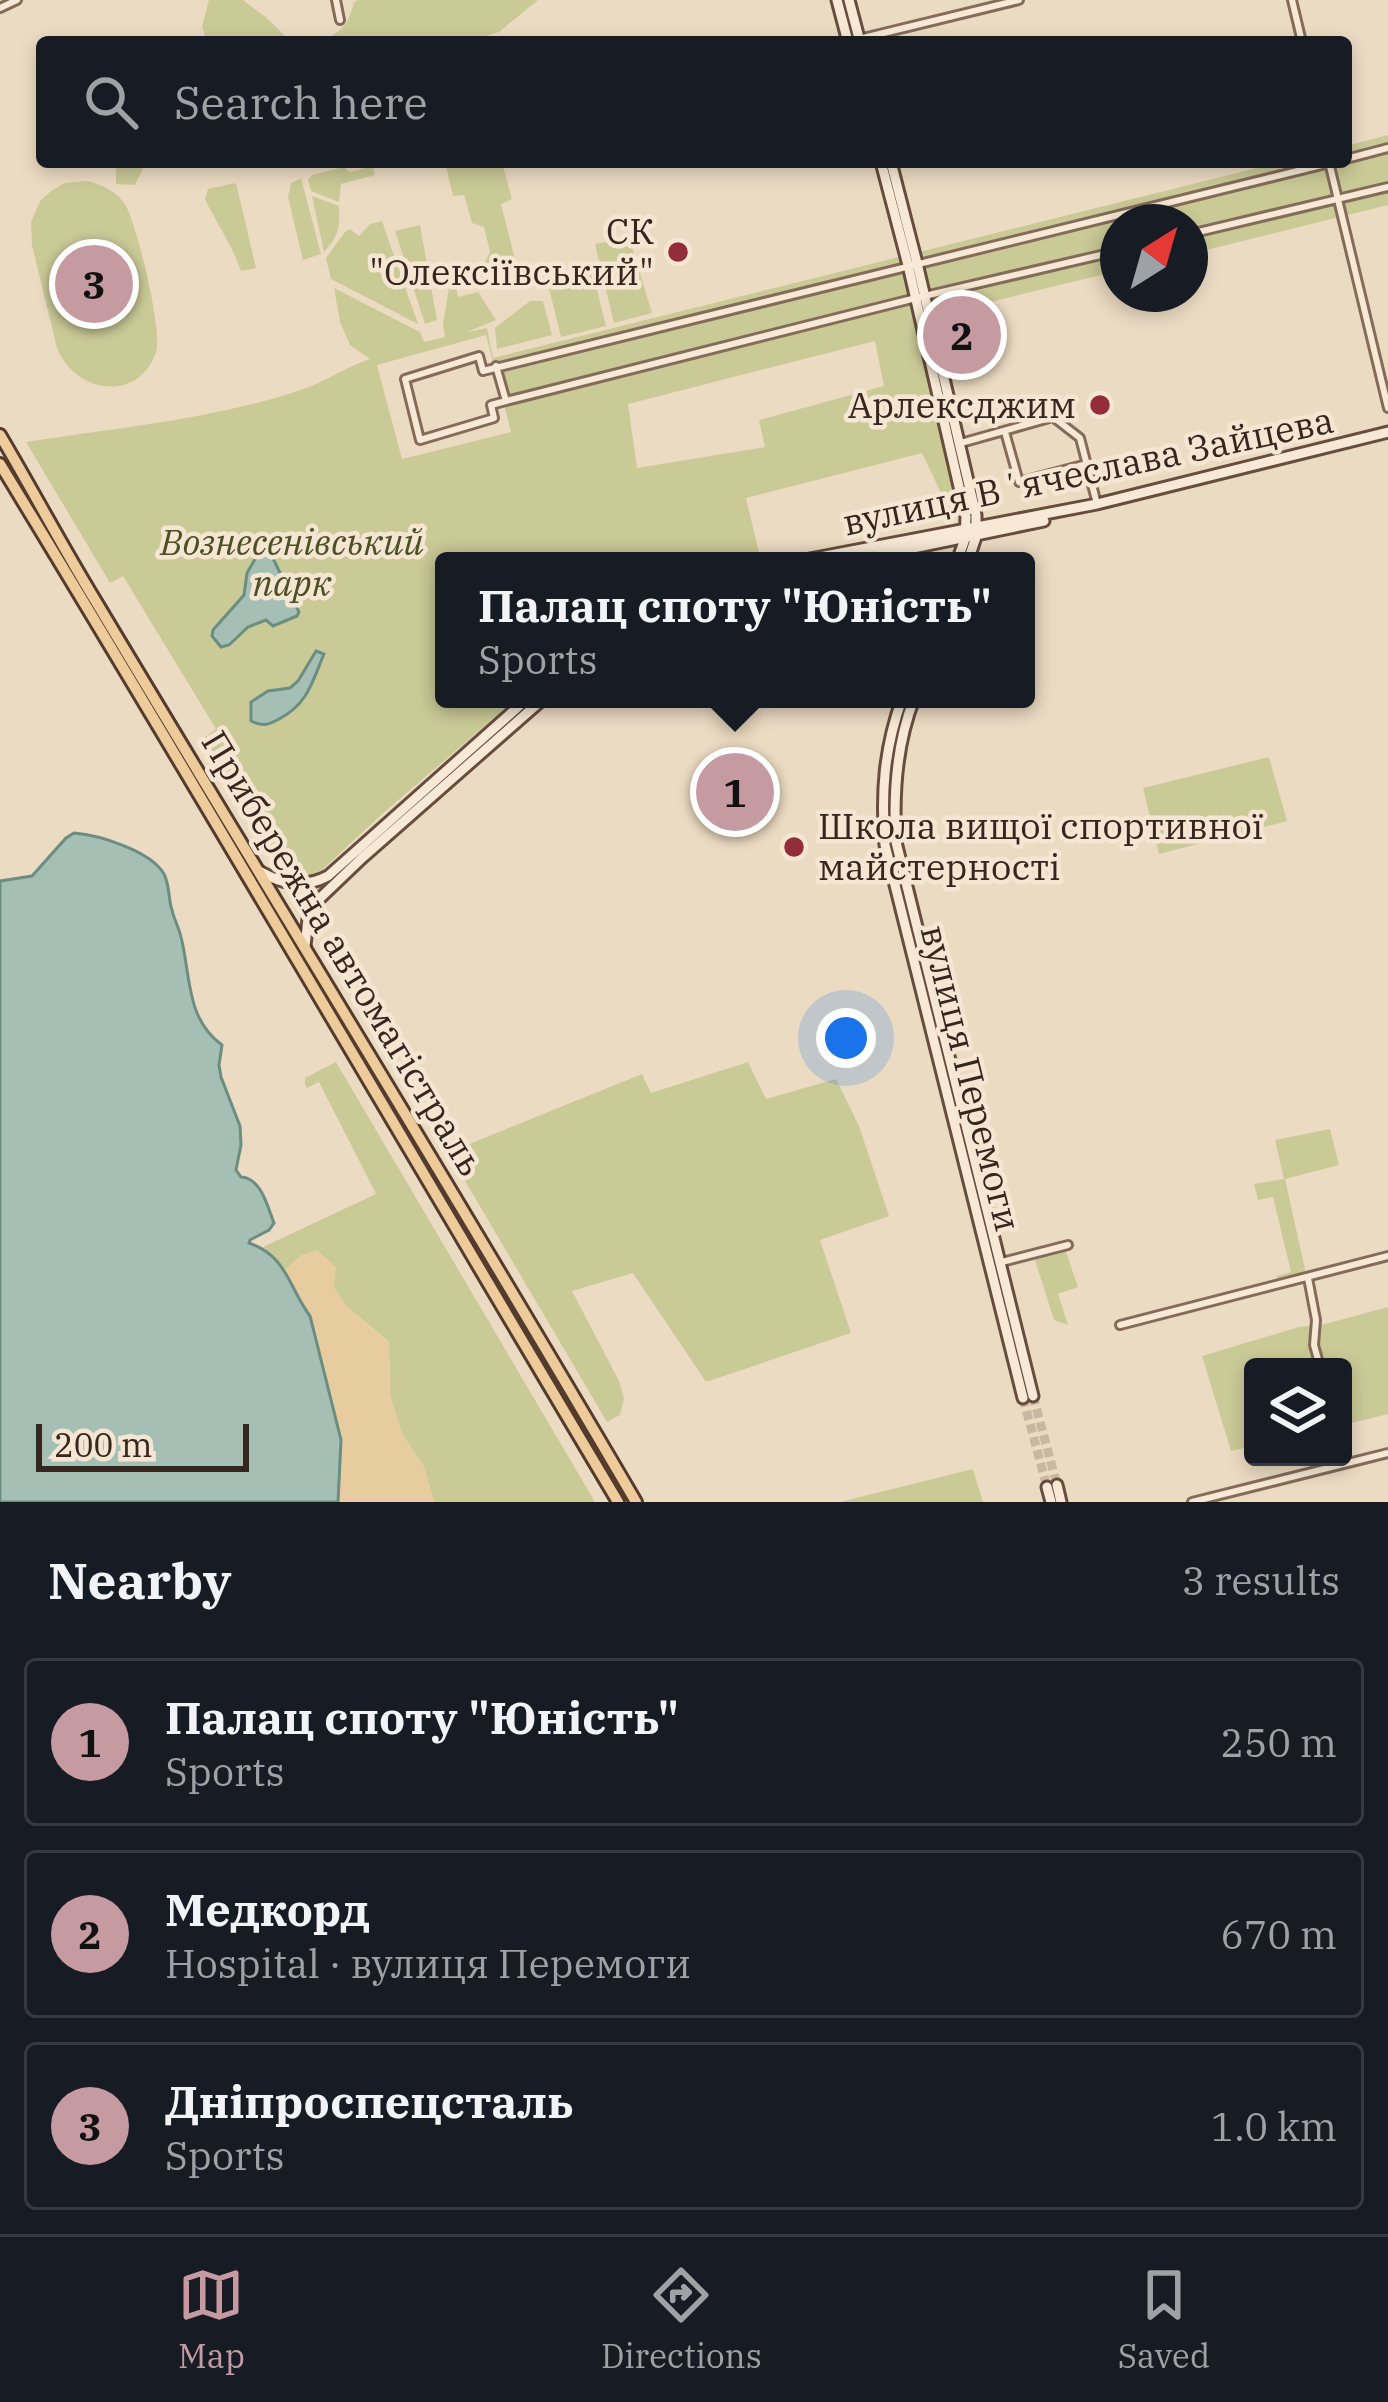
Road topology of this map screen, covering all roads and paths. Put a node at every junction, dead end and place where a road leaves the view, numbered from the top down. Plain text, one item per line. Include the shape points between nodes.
1 (16, 0) edge
2 (336, 0) edge
3 (837, 0) edge
4 (849, 0) edge
5 (974, 0) edge
6 (1019, 0) edge
7 (1292, 0) edge
8 (0, 8) edge
9 (977, 10) junction
10 (340, 20) dead end
11 (849, 36) edge
12 (851, 36) edge
13 (871, 36) edge
14 (1301, 36) edge
15 (1388, 148) edge
16 (1352, 157) edge
17 (882, 168) edge
18 (891, 168) edge
19 (1306, 168) edge
20 (1331, 168) edge
21 (1388, 187) edge
22 (1337, 199) junction
23 (1208, 230) edge
24 (1100, 254) edge
25 (913, 264) junction
26 (921, 297) junction
27 (496, 366) junction
28 (506, 401) junction
29 (1388, 408) edge
30 (1004, 430) junction
31 (1388, 435) edge
32 (1, 442) edge
33 (961, 442) junction
34 (14, 460) junction
35 (1087, 464) junction
36 (0, 465) edge
37 (1097, 504) junction
38 (971, 533) junction
39 (854, 552) edge
40 (890, 552) edge
41 (962, 552) edge
42 (969, 552) edge
43 (517, 708) edge
44 (533, 708) edge
45 (899, 708) edge
46 (911, 708) edge
47 (882, 784) junction
48 (895, 785) junction
49 (888, 807) junction
50 (259, 871) junction
51 (305, 946) junction
52 (470, 1222) junction
53 (459, 1234) junction
54 (481, 1240) junction
55 (1068, 1245) dead end
56 (466, 1246) junction
57 (1388, 1256) edge
58 (1000, 1263) junction
59 (1308, 1277) junction
60 (1120, 1325) dead end
61 (1318, 1358) edge
62 (1388, 1453) edge
63 (1352, 1462) edge
64 (1335, 1466) edge
65 (617, 1502) edge
66 (636, 1502) edge
67 (1051, 1502) edge
68 (1061, 1502) edge
69 (1192, 1502) edge

1 - 8 street
2 - 10 street
3 - 11 main road
4 - 12 main road
5 - 9 street
6 - 9 street
7 - 14 street
9 - 13 street
15 - 16 street
17 - 25 main road
18 - 25 main road
19 - 25 street
20 - 22 street
21 - 22 street
22 - 23 street
22 - 29 street
24 - 26 street
25 - 26 main road
25 - 27 street
26 - 28 street
26 - 33 main road
26 - 38 main road
27 - 28 street
27 - 28 street via 483,371 479,356 405,379 420,440 494,418 491,405
30 - 33 street
30 - 35 street via 1053,417 1080,438
30 - 35 street via 1019,482
31 - 37 main road, вулиця Вʼячеслава Зайцева
31 - 38 main road, вулиця Вʼячеслава Зайцева
32 - 34 main road, Прибережна автомагістраль
33 - 38 main road via 976,515
34 - 36 main road
34 - 50 main road, Прибережна автомагістраль
35 - 37 street
36 - 53 main road, Прибережна автомагістраль
37 - 38 main road, вулиця Вʼячеслава Зайцева
38 - 39 main road, вулиця Вʼячеслава Зайцева
38 - 40 main road, вулиця Вʼячеслава Зайцева
38 - 41 main road
38 - 42 main road
43 - 50 main road via 328,876 288,884
44 - 51 main road via 316,902
45 - 47 main road, вулиця Перемоги
46 - 48 main road, вулиця Перемоги
47 - 48 main road
47 - 49 main road, вулиця Перемоги
48 - 49 main road, вулиця Перемоги
49 - 58 main road, вулиця Перемоги
49 - 58 main road, вулиця Перемоги via 885,845 896,892 1028,1397
50 - 51 main road, Прибережна автомагістраль
51 - 52 main road, Прибережна автомагістраль
52 - 53 main road via 470,1234
52 - 54 main road, Прибережна автомагістраль
53 - 56 main road, Прибережна автомагістраль
54 - 56 main road
54 - 66 main road, Прибережна автомагістраль
55 - 58 street
56 - 65 main road, Прибережна автомагістраль
57 - 59 street
59 - 60 street
59 - 61 street
62 - 63 street
64 - 69 street
67 - 68 main road via 1052,1486

